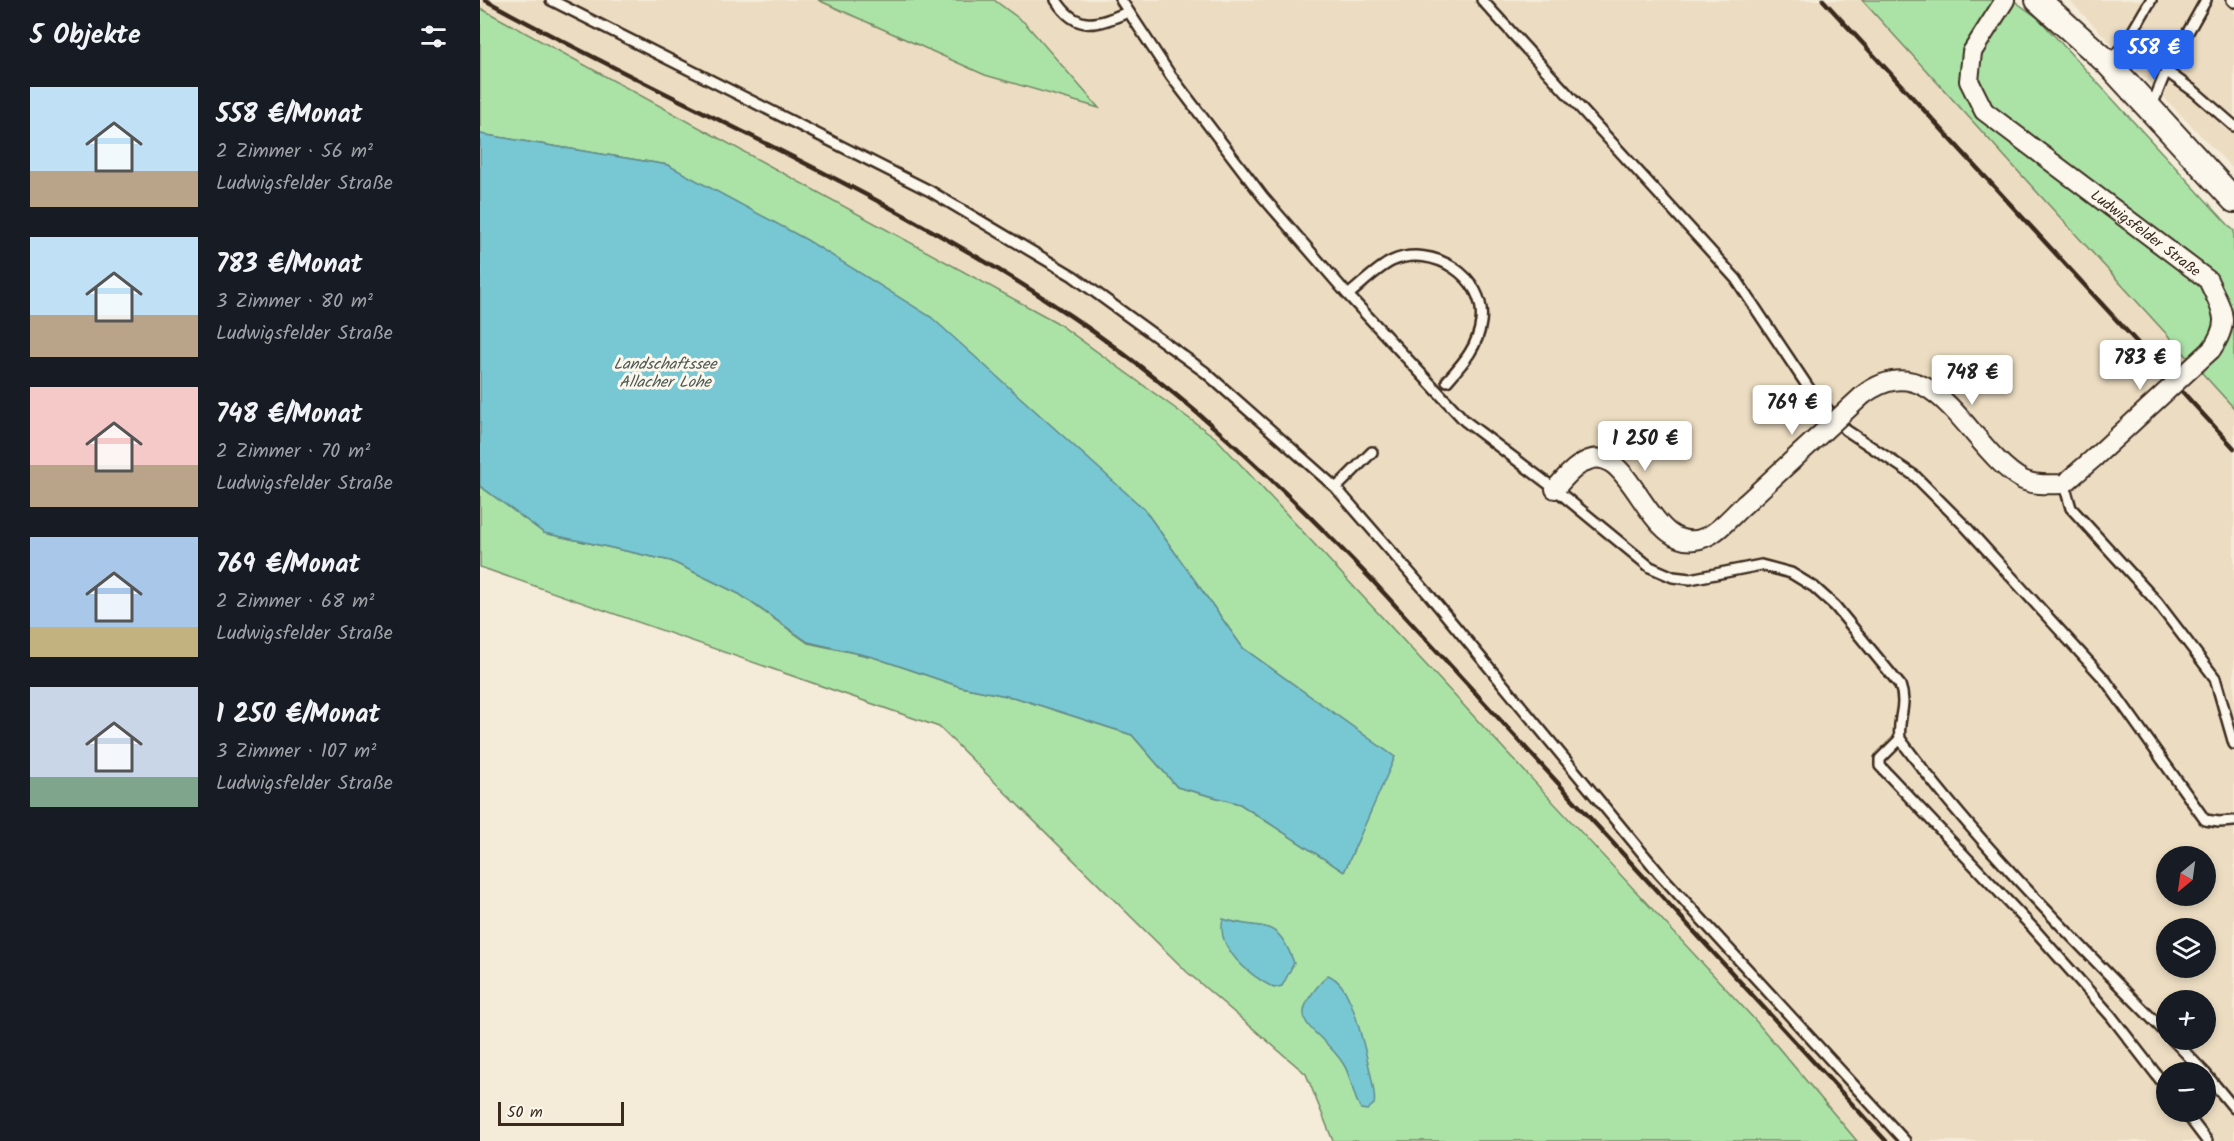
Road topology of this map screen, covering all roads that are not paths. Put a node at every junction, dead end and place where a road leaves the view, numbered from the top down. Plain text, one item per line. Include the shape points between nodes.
1 (551, 0) edge
2 (1056, 0) edge
3 (1121, 0) edge
4 (1482, 0) edge
5 (2005, 0) edge
6 (2038, 0) edge
7 (2151, 0) edge
8 (2206, 0) edge
9 (1128, 12) junction
10 (2107, 62) junction
11 (2166, 71) junction
12 (2151, 109) junction
13 (2234, 126) edge
14 (2234, 200) edge
15 (1348, 295) junction
16 (1447, 381) dead end
17 (1372, 452) dead end
18 (2064, 484) junction
19 (1336, 488) junction
20 (1555, 489) junction
21 (1900, 739) junction
22 (2234, 744) edge
23 (2234, 821) edge
24 (2156, 1023) edge
25 (2183, 1050) edge
26 (2194, 1062) edge
27 (2156, 1074) edge
28 (2216, 1086) edge
29 (2234, 1108) edge
30 (2193, 1122) edge
31 (1905, 1141) edge
32 (2207, 1141) edge

1 - 19 lane via 930,191 1073,276 1205,372
2 - 9 lane via 1072,19 1087,25
3 - 9 lane
4 - 23 lane via 1736,279 1810,390 1846,430 1915,476 1965,526 2106,681 2205,820
5 - 18 street, Ludwigsfelder Straße, bridge via 1972,52 1969,81 1984,111 2208,280 2223,314 2224,332 2211,350
6 - 10 street
7 - 10 lane via 2124,46
8 - 11 lane
9 - 15 lane via 1263,197
10 - 12 street
11 - 12 lane
11 - 13 lane
12 - 14 street
15 - 16 lane via 1392,261 1423,256 1445,262 1465,277 1480,298 1482,321 1468,357
15 - 20 lane via 1465,421
17 - 19 lane
18 - 20 street, bridge via 2024,480 1984,446 1941,399 1918,382 1895,380 1877,385 1863,396 1709,536 1690,540 1670,534 1654,519 1625,474 1604,461 1589,460 1578,465
18 - 22 lane via 2071,508 2157,602 2215,678
19 - 31 lane via 1659,873
20 - 21 lane via 1650,567 1673,577 1711,577 1761,565 1791,573 1815,587 1900,685 1905,700
21 - 24 lane via 1979,839
21 - 27 lane via 1881,759 1880,766 2033,928
25 - 26 lane
28 - 29 lane
30 - 32 lane

